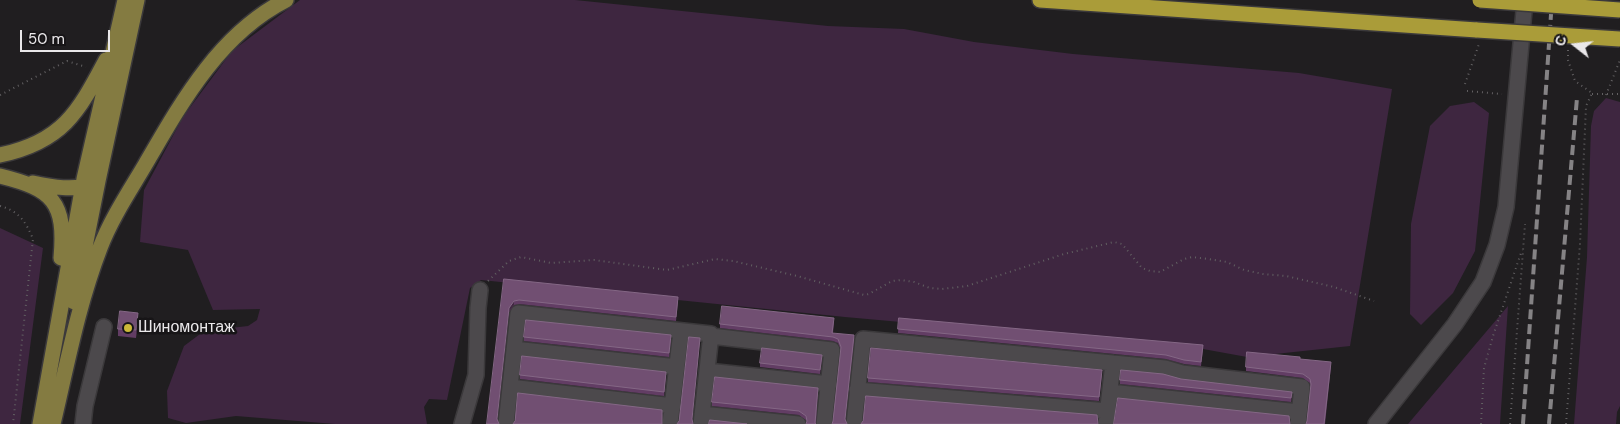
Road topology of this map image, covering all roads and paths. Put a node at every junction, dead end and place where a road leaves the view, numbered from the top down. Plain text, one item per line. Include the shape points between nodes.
1 (125, 0) edge
2 (137, 0) edge
3 (286, 0) edge
4 (1040, 0) edge
5 (1476, 0) edge
6 (1480, 0) edge
7 (1525, 0) edge
8 (1620, 10) edge
9 (121, 16) junction
10 (1478, 37) junction
11 (1620, 39) edge
12 (1568, 60) dead end
13 (1620, 60) edge
14 (94, 69) dead end
15 (1465, 84) dead end
16 (1467, 90) dead end
17 (1592, 94) junction
18 (1620, 94) edge
19 (0, 95) edge
20 (1606, 95) junction
21 (1516, 96) junction
22 (0, 155) edge
23 (0, 176) edge
24 (22, 181) junction
25 (98, 182) junction
26 (82, 187) junction
27 (0, 206) edge
28 (1525, 224) dead end
29 (1523, 247) junction
30 (480, 290) joint
31 (1374, 301) dead end
32 (104, 327) dead end
33 (681, 331) junction
34 (710, 336) junction
35 (514, 349) junction
36 (51, 360) junction
37 (1113, 363) junction
38 (677, 367) junction
39 (707, 371) junction
40 (829, 384) junction
41 (510, 388) junction
42 (857, 390) junction
43 (1110, 392) junction
44 (673, 406) junction
45 (1107, 418) edge
46 (1299, 418) edge
47 (702, 419) edge
48 (13, 424) edge
49 (40, 424) edge
50 (52, 424) edge
51 (83, 424) edge
52 (462, 424) edge
53 (506, 424) edge
54 (670, 424) edge
55 (798, 424) edge
56 (824, 424) edge
57 (854, 424) edge
58 (1376, 424) edge
59 (1481, 424) edge
60 (1510, 424) edge
61 (1566, 424) edge

1 - 9 main road
2 - 25 main road
3 - 50 main road via 256,19 226,45 185,97 117,215 100,247 84,296
4 - 10 highway via 1297,19
5 - 6 highway
6 - 8 highway, bridge
7 - 21 street
9 - 22 main road via 106,60 81,106 64,125 43,140 20,151
9 - 26 main road
10 - 11 highway, bridge
10 - 15 path
12 - 17 path via 1574,81
13 - 20 path
14 - 19 path via 67,61
16 - 21 path
17 - 20 path
17 - 61 path via 1586,106 1580,244
18 - 20 path
21 - 58 street via 1506,207 1497,246 1483,282 1455,324
23 - 24 main road
24 - 26 main road
24 - 36 main road via 49,196 58,208 62,224
25 - 26 main road
25 - 50 main road
26 - 36 main road
27 - 48 path via 18,214 27,224 33,239
28 - 29 path
29 - 59 path via 1484,368
29 - 60 path
30 - 31 path via 509,261 522,257 551,263 594,260 667,270 714,260 734,261 864,295 901,280 930,288 967,286 1064,254 1114,242 1122,244 1142,268 1150,271 1160,272 1192,257 1208,259 1254,272 1334,287
30 - 52 street via 476,375
32 - 51 street
33 - 34 street
33 - 35 street via 518,312
33 - 38 street
34 - 39 street
34 - 40 street via 832,350
35 - 38 street
35 - 41 street
36 - 49 main road
37 - 42 street via 863,340
37 - 43 street
37 - 46 street via 1302,387
38 - 44 street
39 - 40 street
39 - 47 street
40 - 56 street
41 - 44 street
41 - 53 street
42 - 45 street
42 - 57 street
43 - 45 street
43 - 46 street
44 - 54 street
47 - 55 street

